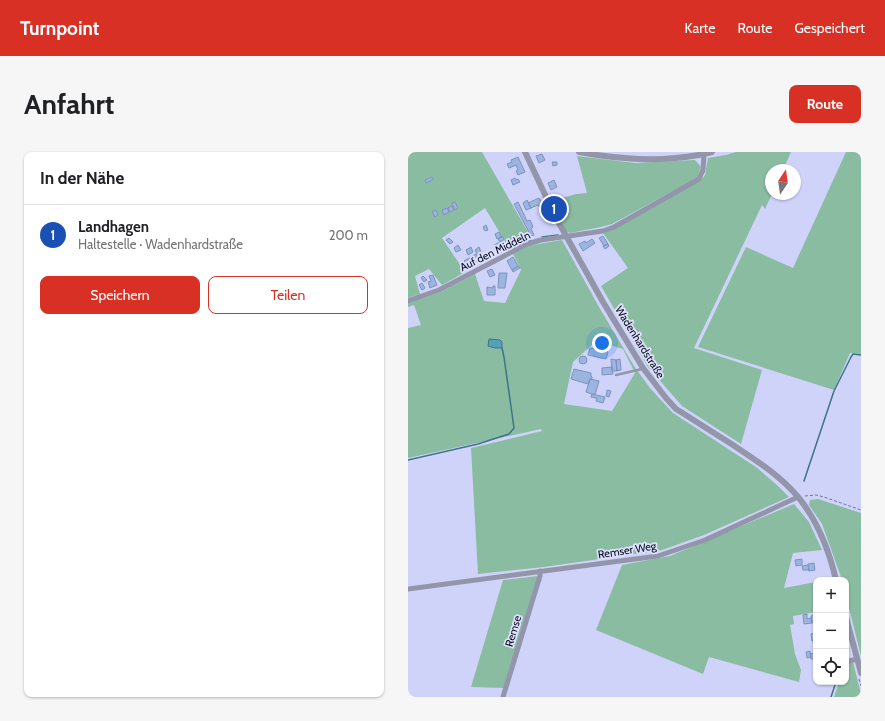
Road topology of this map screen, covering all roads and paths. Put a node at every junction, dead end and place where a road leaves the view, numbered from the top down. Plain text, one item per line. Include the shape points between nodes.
1 (525, 152) edge
2 (579, 152) edge
3 (712, 152) edge
4 (704, 154) junction
5 (565, 236) junction
6 (408, 301) edge
7 (643, 368) junction
8 (616, 375) dead end
9 (798, 497) junction
10 (861, 510) edge
11 (540, 571) junction
12 (835, 577) edge
13 (408, 589) edge
14 (849, 628) edge
15 (857, 659) junction
16 (849, 661) edge
17 (861, 673) edge
18 (503, 697) edge

1 - 5 street, Wadenhardstraße
2 - 4 street via 642,159
3 - 4 street
4 - 5 street, Auf den Middeln via 703,170 699,179 614,227
5 - 6 street, Auf den Middeln via 527,244 439,290
5 - 7 street, Wadenhardstraße
7 - 8 lane
7 - 9 street, Wadenhardstraße via 676,408 758,461
9 - 10 path via 816,495
9 - 11 street, Remser Weg via 705,540 658,556
9 - 12 street, Wadenhardstraße via 823,538
11 - 13 street, Remser Weg
11 - 18 street, Remse
14 - 15 street
15 - 16 street
15 - 17 street

